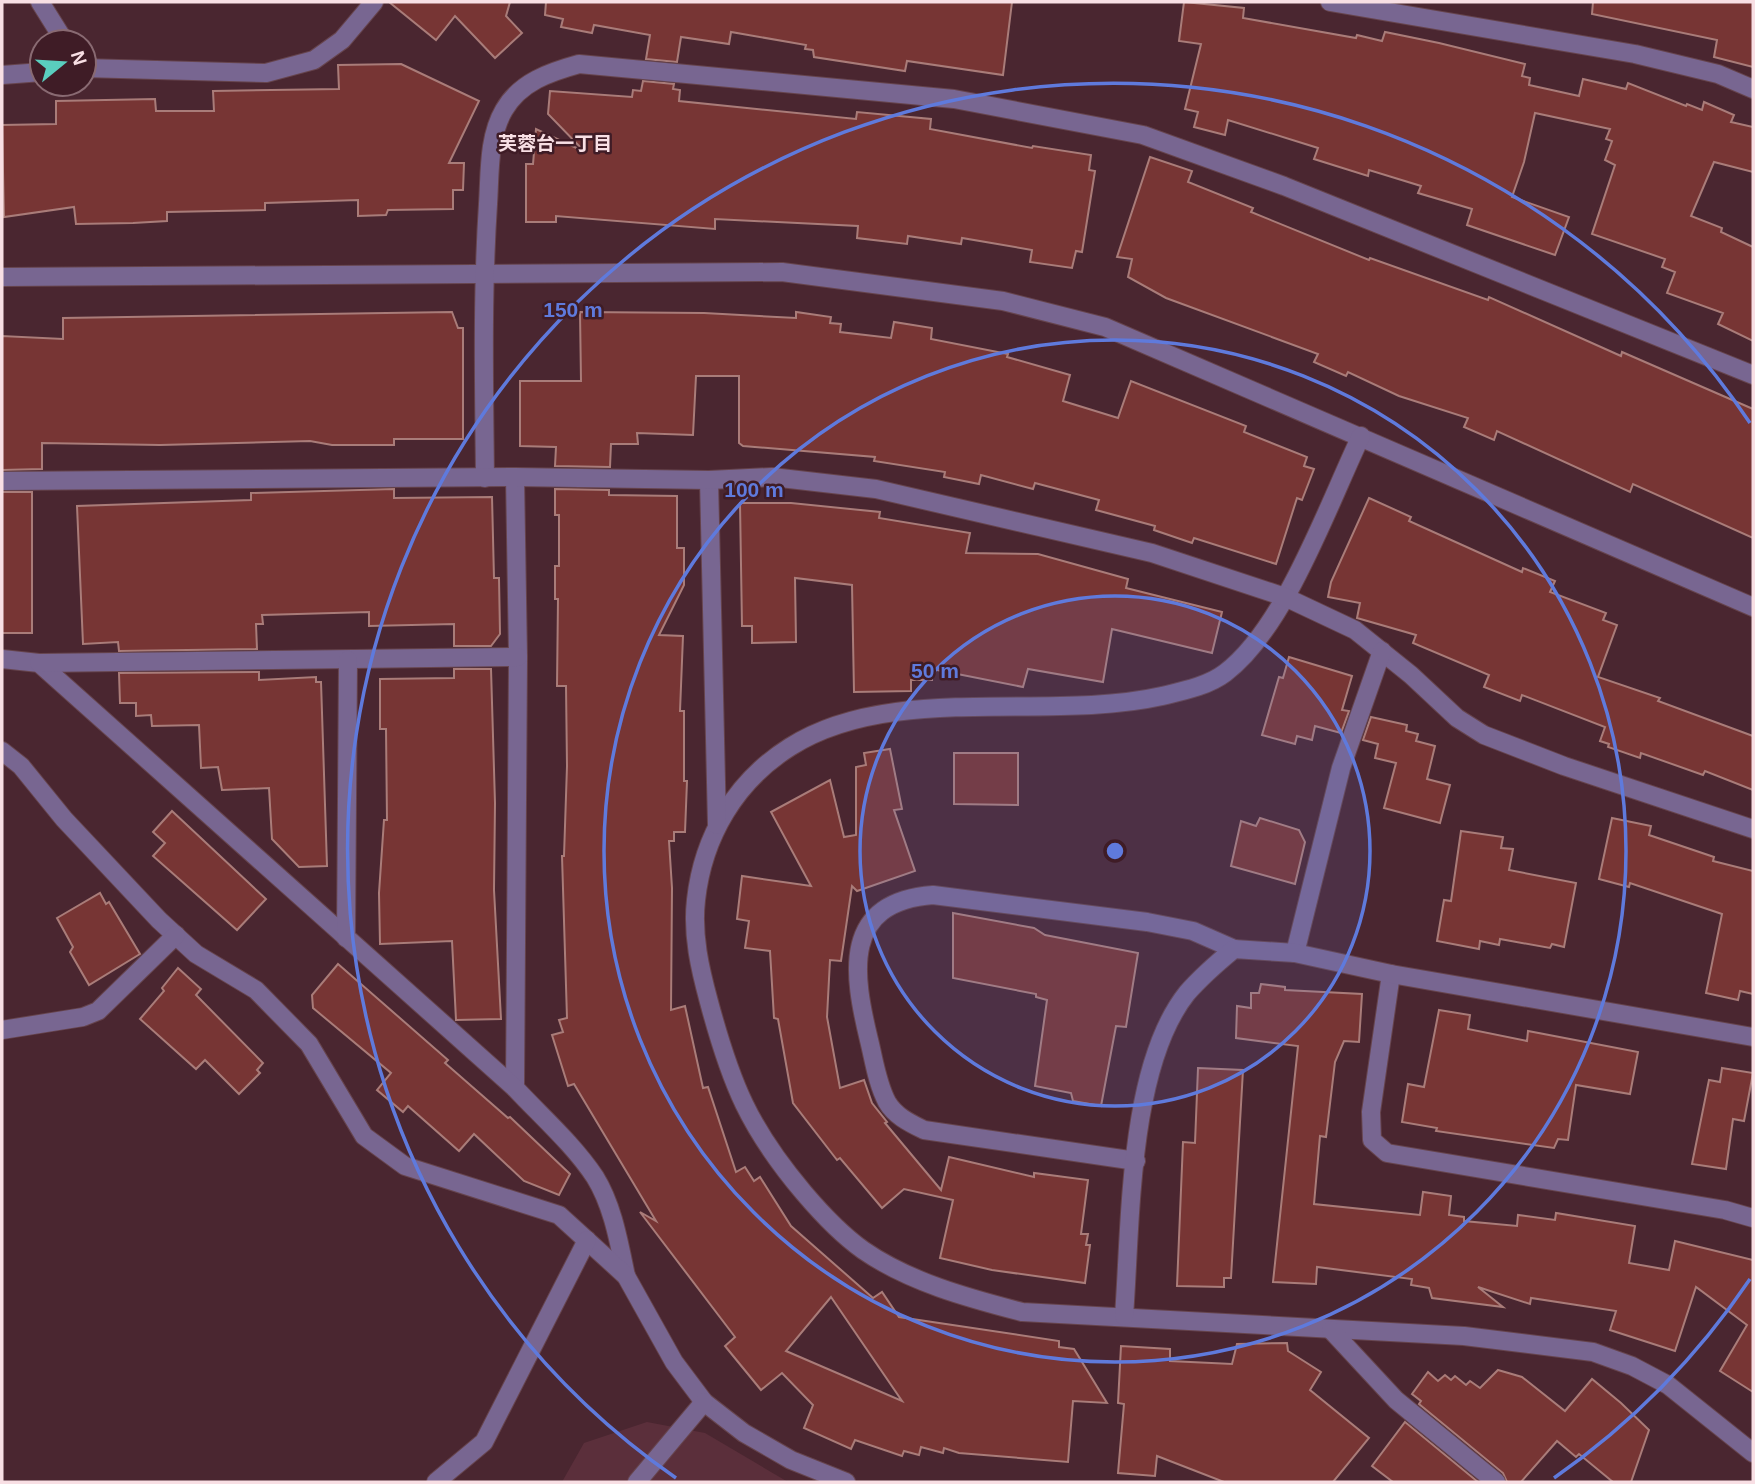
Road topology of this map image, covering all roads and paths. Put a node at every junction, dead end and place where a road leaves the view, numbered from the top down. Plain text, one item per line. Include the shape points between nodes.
1 (40, 2) edge
2 (374, 2) edge
3 (1330, 2) edge
4 (56, 28) edge
5 (98, 69) edge
6 (28, 73) edge
7 (2, 75) edge
8 (1753, 89) edge
9 (483, 272) junction
10 (2, 277) edge
11 (1753, 375) edge
12 (1361, 436) junction
13 (514, 477) junction
14 (485, 478) junction
15 (709, 480) junction
16 (2, 481) edge
17 (1285, 597) junction
18 (1753, 607) edge
19 (1382, 651) junction
20 (518, 657) junction
21 (2, 659) edge
22 (348, 660) junction
23 (39, 663) junction
24 (2, 751) edge
25 (717, 825) junction
26 (1753, 829) edge
27 (176, 935) junction
28 (346, 938) junction
29 (1234, 949) junction
30 (1295, 953) junction
31 (1391, 974) junction
32 (2, 1030) edge
33 (1753, 1037) edge
34 (515, 1088) junction
35 (1136, 1161) junction
36 (1753, 1218) edge
37 (586, 1240) junction
38 (626, 1276) junction
39 (1124, 1316) junction
40 (1331, 1329) junction
41 (704, 1402) junction
42 (1753, 1453) edge
43 (436, 1482) edge
44 (637, 1482) edge
45 (846, 1482) edge
46 (1496, 1482) edge

1 - 4 street
2 - 5 street via 342,40 313,60 266,73
3 - 8 street via 1635,54 1718,74
6 - 7 street
9 - 10 street
9 - 11 street via 492,146 504,110 525,86 552,71 579,64 954,99 1143,135 1284,186
9 - 12 street via 782,272 1003,301 1105,327
9 - 14 street
12 - 17 street
12 - 18 street
13 - 14 street
13 - 15 street
13 - 20 street
14 - 16 street
15 - 17 street via 772,477 876,489 1152,552
15 - 25 street
17 - 19 street via 1355,630
17 - 25 street via 1241,659 1222,676 1188,690 1131,703 914,710 838,726 792,745 758,771
19 - 26 street via 1457,719 1484,735
19 - 30 street via 1341,768
20 - 22 street
20 - 34 street
21 - 23 street
22 - 23 street
22 - 28 street
23 - 28 street
24 - 27 street
25 - 39 street via 696,900 697,958 740,1099 770,1153 818,1209 863,1250 904,1271 958,1295 1022,1312
27 - 32 street via 98,1011
27 - 37 street via 196,954 256,990 309,1044 364,1136 384,1151 405,1166 559,1215
28 - 34 street
29 - 30 street
29 - 35 street via 1186,995 1167,1027 1147,1079
29 - 35 street via 1193,931 1147,922 933,895 898,901 882,910 858,947 855,969 878,1077 888,1103 905,1121 925,1130
30 - 31 street
31 - 33 street
31 - 36 street via 1371,1112 1372,1140 1387,1153
34 - 38 street via 596,1179 613,1222
35 - 39 street
37 - 38 street
37 - 43 street via 484,1442
38 - 41 street via 674,1362
39 - 40 street
40 - 42 street via 1532,1342 1593,1352 1668,1385
40 - 46 street via 1396,1400
41 - 44 street
41 - 45 street via 744,1433 791,1460

